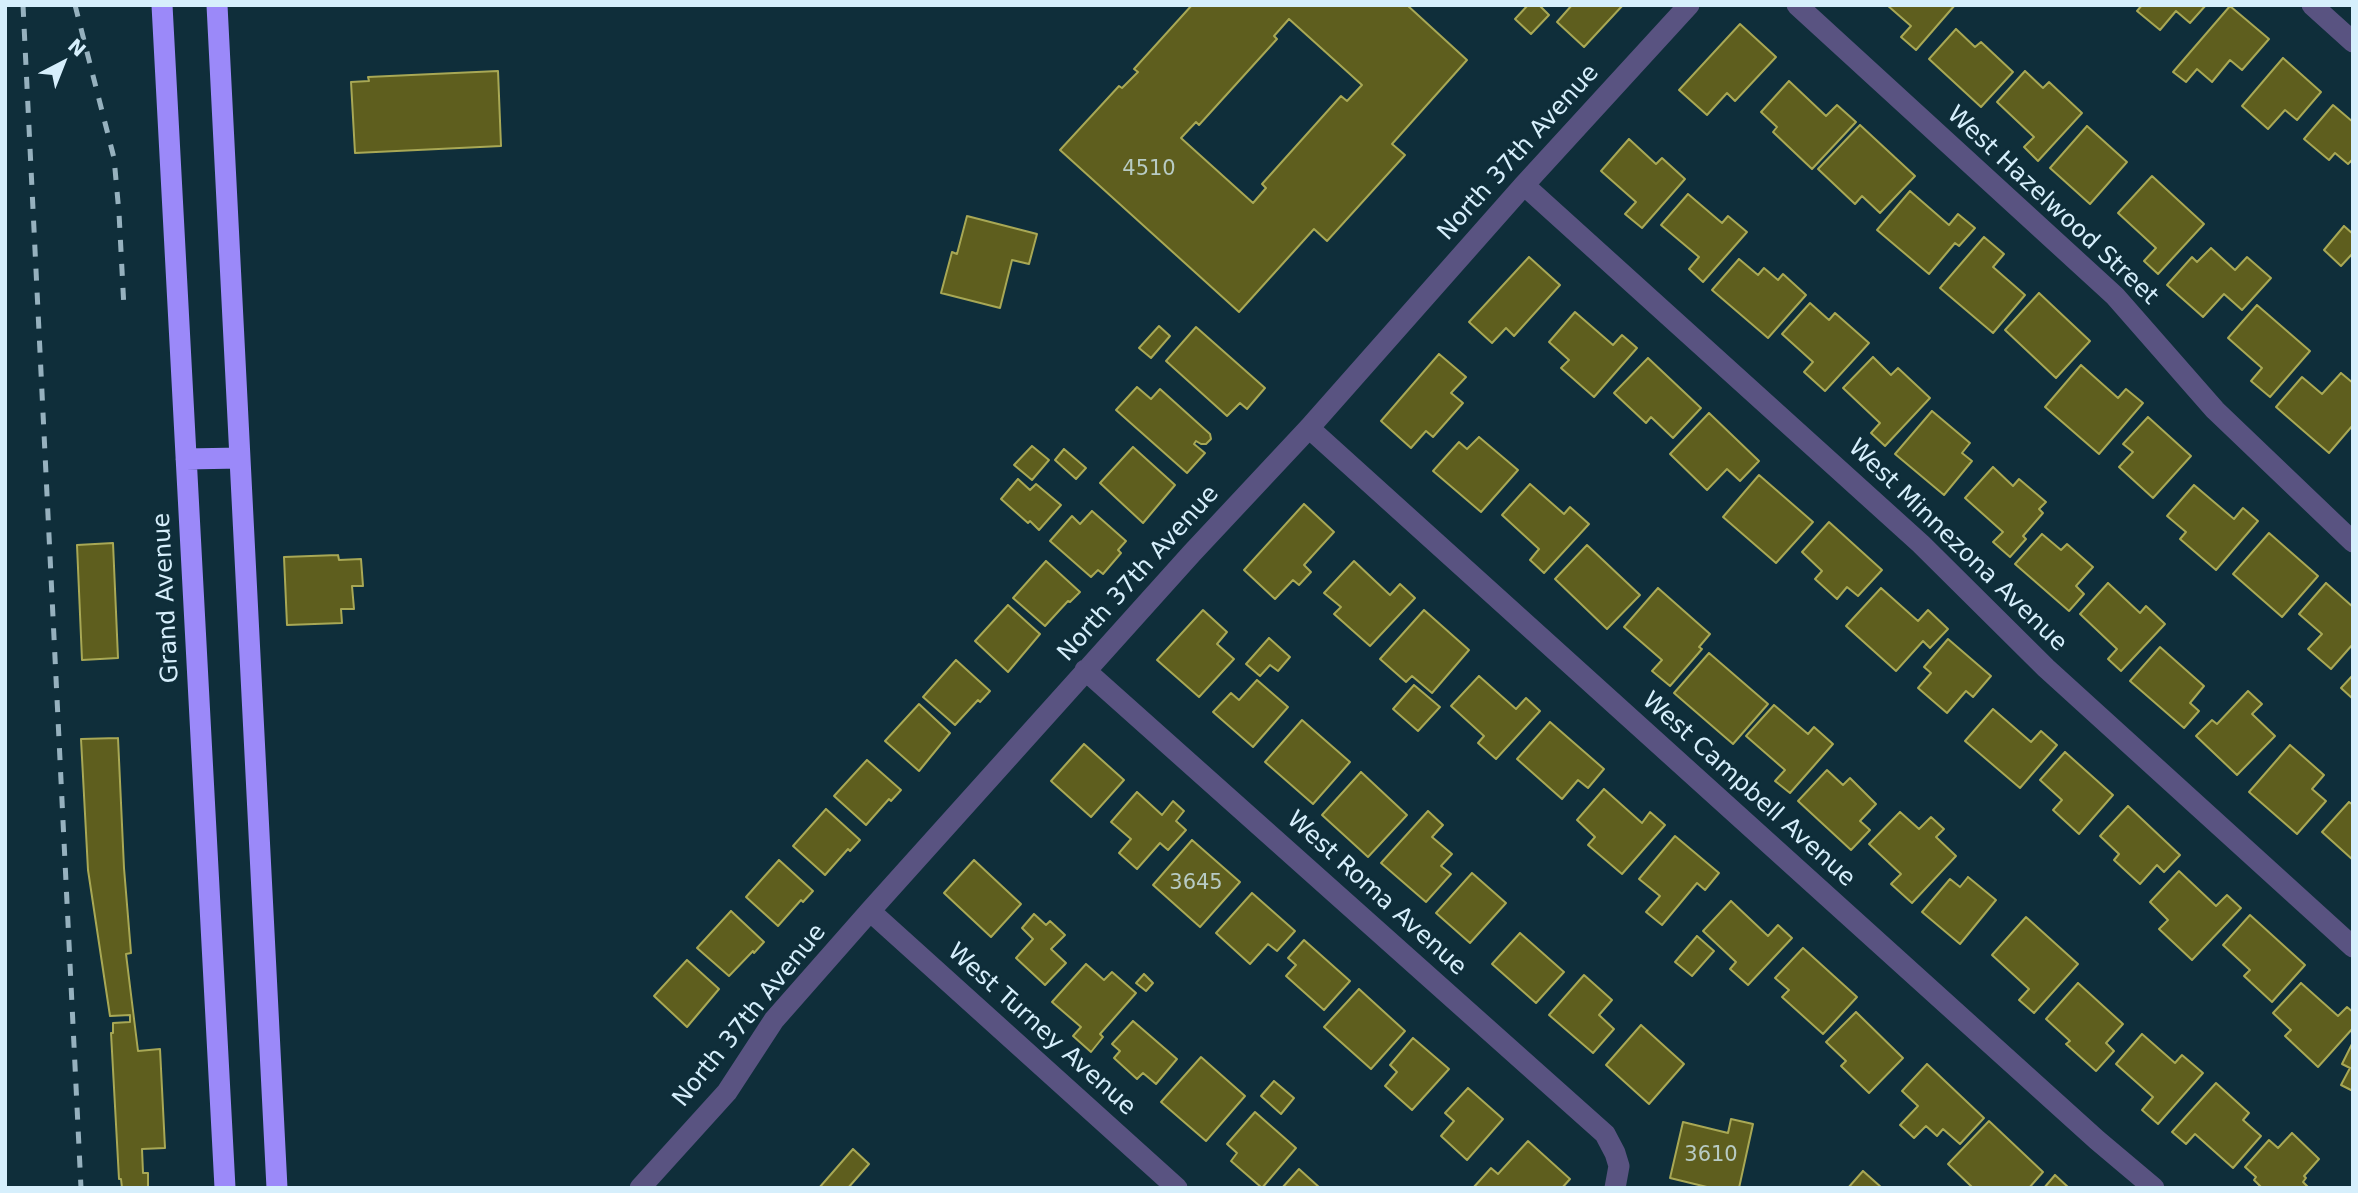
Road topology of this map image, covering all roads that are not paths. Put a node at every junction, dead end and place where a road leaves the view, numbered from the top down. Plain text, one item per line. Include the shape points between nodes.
1 (162, 5) edge
2 (217, 5) edge
3 (1689, 5) edge
4 (1797, 5) edge
5 (2312, 5) edge
6 (2353, 42) edge
7 (1524, 185) junction
8 (1309, 428) junction
9 (186, 458) junction
10 (240, 458) junction
11 (2353, 542) edge
12 (1086, 670) junction
13 (870, 911) junction
14 (2353, 947) edge
15 (225, 1188) edge
16 (277, 1188) edge
17 (640, 1188) edge
18 (1177, 1188) edge
19 (1615, 1188) edge
20 (2154, 1188) edge

1 - 9 highway, Grand Avenue
2 - 10 highway
3 - 7 street, North 37th Avenue
4 - 11 street, West Hazelwood Street via 2115,296 2215,410
5 - 6 street
7 - 8 street, North 37th Avenue
7 - 14 street, West Minnezona Avenue via 1911,534 2046,668
8 - 12 street, North 37th Avenue
8 - 20 street, West Campbell Avenue
9 - 10 highway
9 - 15 highway, Grand Avenue
10 - 16 highway
12 - 13 street, North 37th Avenue
12 - 19 street, West Roma Avenue via 1605,1134 1619,1166
13 - 17 street, North 37th Avenue via 774,1020 727,1092
13 - 18 street, West Turney Avenue

